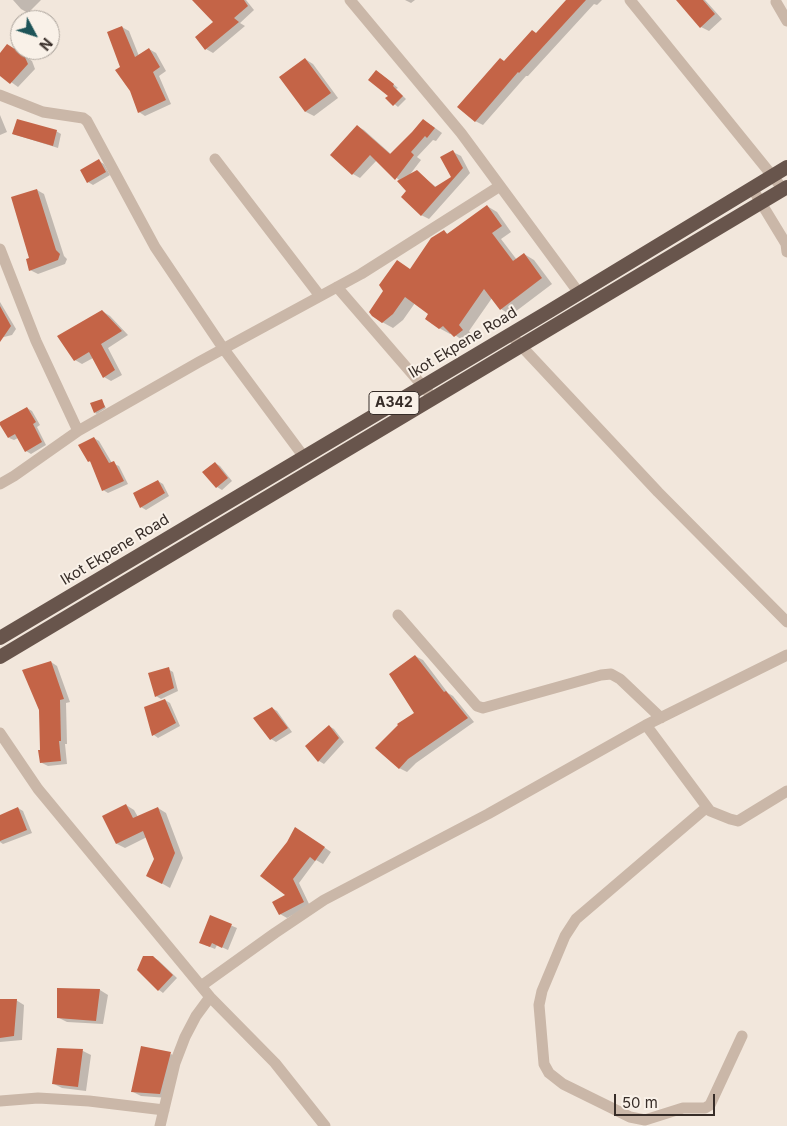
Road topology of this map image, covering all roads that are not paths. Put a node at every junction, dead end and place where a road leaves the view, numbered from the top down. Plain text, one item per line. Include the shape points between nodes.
1 (350, 0) edge
2 (630, 0) edge
3 (776, 2) dead end
4 (787, 21) edge
5 (0, 95) edge
6 (215, 159) dead end
7 (787, 167) edge
8 (772, 176) junction
9 (500, 186) junction
10 (752, 188) junction
11 (785, 188) edge
12 (761, 202) junction
13 (0, 249) edge
14 (787, 252) edge
15 (337, 287) junction
16 (578, 293) junction
17 (320, 296) junction
18 (510, 334) junction
19 (521, 345) junction
20 (223, 348) junction
21 (422, 386) junction
22 (433, 398) junction
23 (78, 431) junction
24 (304, 457) junction
25 (0, 484) edge
26 (398, 615) dead end
27 (787, 622) edge
28 (0, 638) edge
29 (787, 655) edge
30 (0, 657) edge
31 (661, 718) junction
32 (646, 725) junction
33 (0, 734) edge
34 (787, 792) edge
35 (707, 807) junction
36 (202, 986) junction
37 (210, 997) junction
38 (742, 1036) dead end
39 (0, 1101) edge
40 (164, 1110) junction
41 (160, 1126) edge
42 (325, 1126) edge

1 - 9 street via 461,133
2 - 8 street
3 - 4 street
5 - 20 street via 43,112 87,121 155,246
6 - 17 street
7 - 8 highway, Ikot Ekpene Road / A342
8 - 10 highway, Ikot Ekpene Road / A342
8 - 11 street
9 - 15 street
9 - 16 street
10 - 12 street
10 - 16 highway, Ikot Ekpene Road / A342
11 - 12 highway, A342
12 - 14 street via 786,244
12 - 19 highway, A342
13 - 23 street via 36,341
15 - 17 street
15 - 21 street
16 - 18 highway, Ikot Ekpene Road / A342
17 - 20 street
18 - 19 street
18 - 21 highway, Ikot Ekpene Road / A342
19 - 22 highway, A342
19 - 27 street via 658,492
20 - 23 street
20 - 24 street
21 - 22 street
21 - 24 highway, Ikot Ekpene Road / A342
22 - 30 highway, A342
23 - 25 street
24 - 28 highway, Ikot Ekpene Road / A342
26 - 31 street via 477,706 483,708 611,674
29 - 31 street
31 - 32 street
32 - 35 street
32 - 36 street via 488,814 324,900
33 - 36 street via 38,789
34 - 35 street via 738,821
35 - 38 street via 576,919 565,936 539,1005 544,1064 562,1084 630,1117 645,1120 683,1108 710,1105
36 - 37 street
37 - 40 street via 196,1016 175,1062
37 - 42 street via 275,1063
39 - 40 street via 38,1098
40 - 41 street

